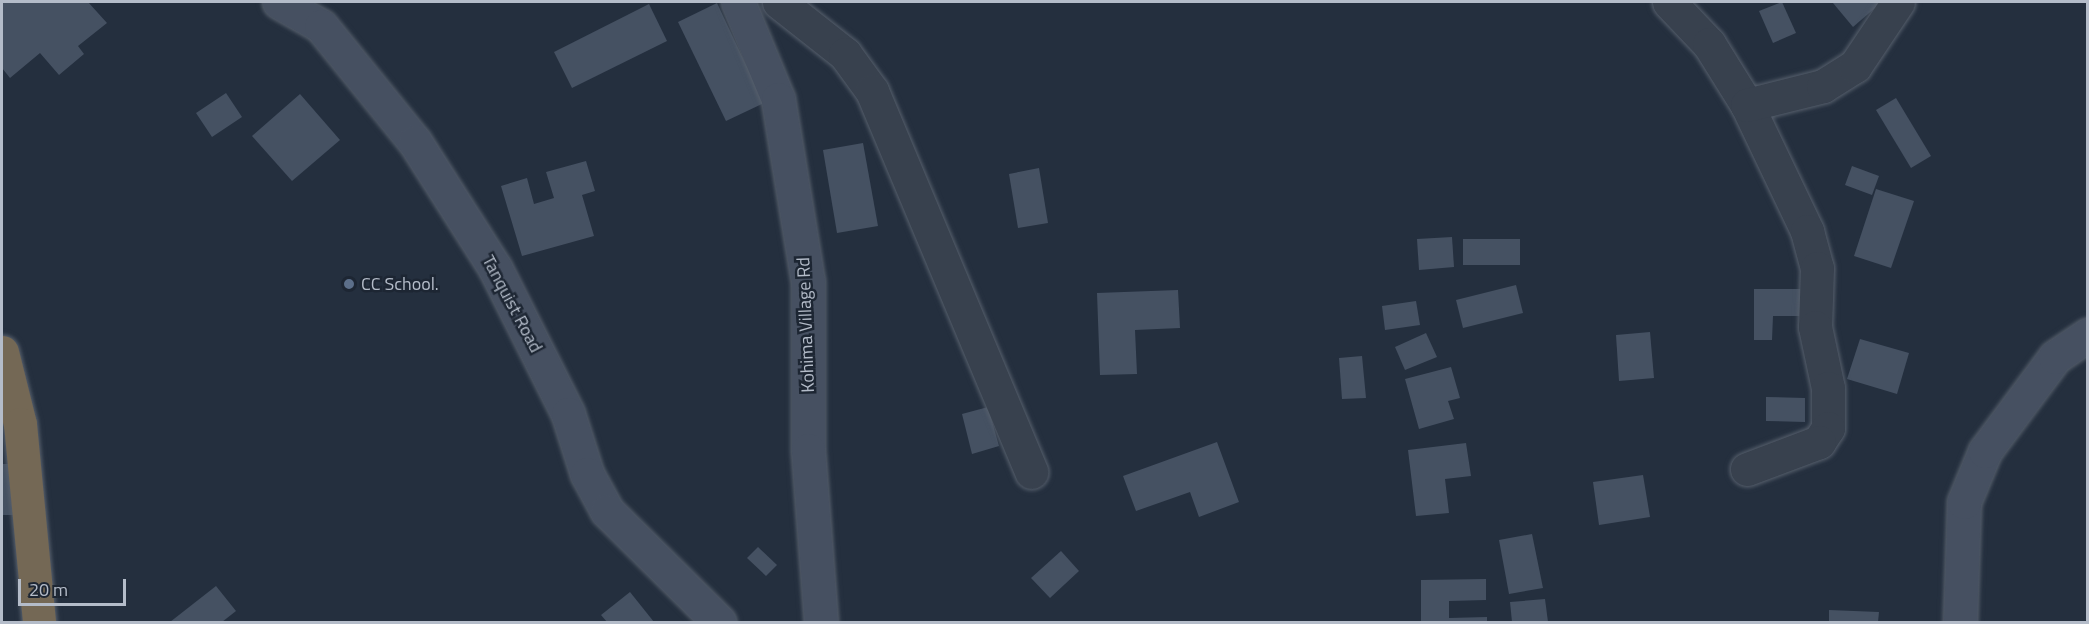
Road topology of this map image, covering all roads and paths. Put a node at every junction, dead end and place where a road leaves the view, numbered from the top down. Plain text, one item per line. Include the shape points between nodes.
1 (279, 2) edge
2 (738, 2) edge
3 (779, 2) edge
4 (1669, 2) edge
5 (1898, 2) edge
6 (1747, 105) junction
7 (2088, 335) edge
8 (2, 352) edge
9 (1747, 469) dead end
10 (1031, 472) dead end
11 (39, 622) edge
12 (719, 622) edge
13 (821, 622) edge
14 (1960, 622) edge

1 - 12 main road, Tanquist Road via 321,26 414,142 495,268 568,414 587,474 607,511
2 - 13 main road, Kohima Village Rd via 778,99 799,214 808,282 808,450
3 - 10 street via 845,54 872,91
4 - 6 street via 1709,44
5 - 6 street via 1855,66 1823,86
6 - 9 street via 1807,231 1817,268 1815,327 1829,413 1828,428 1819,442
7 - 14 main road via 2055,357 1985,451 1964,502
8 - 11 highway via 20,424

